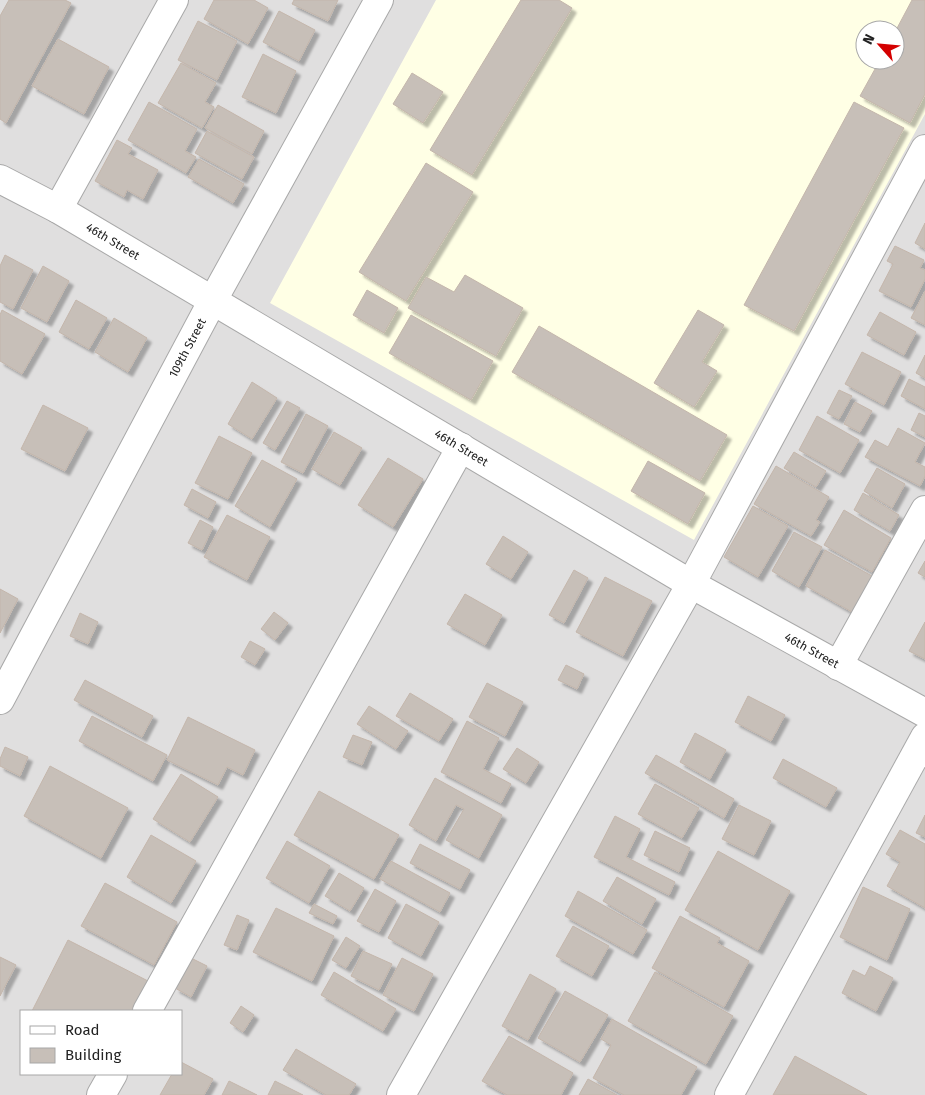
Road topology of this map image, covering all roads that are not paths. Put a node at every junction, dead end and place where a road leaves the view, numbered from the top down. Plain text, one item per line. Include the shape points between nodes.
1 (174, 0) edge
2 (379, 0) edge
3 (925, 149) edge
4 (0, 179) edge
5 (58, 209) junction
6 (213, 300) junction
7 (461, 447) junction
8 (925, 510) edge
9 (691, 584) junction
10 (838, 666) junction
11 (0, 700) edge
12 (925, 713) edge
13 (925, 737) edge
14 (148, 1010) edge
15 (112, 1075) edge
16 (101, 1095) edge
17 (401, 1095) edge
18 (729, 1095) edge

1 - 5 street
2 - 6 street, 109th Street
3 - 9 street
4 - 5 street, 46th Street
5 - 6 street, 46th Street
6 - 7 street, 46th Street
6 - 11 street, 109th Street
7 - 9 street, 46th Street
7 - 14 street
8 - 10 street
9 - 10 street, 46th Street
9 - 17 street
10 - 12 street, 46th Street
13 - 18 street
15 - 16 street

